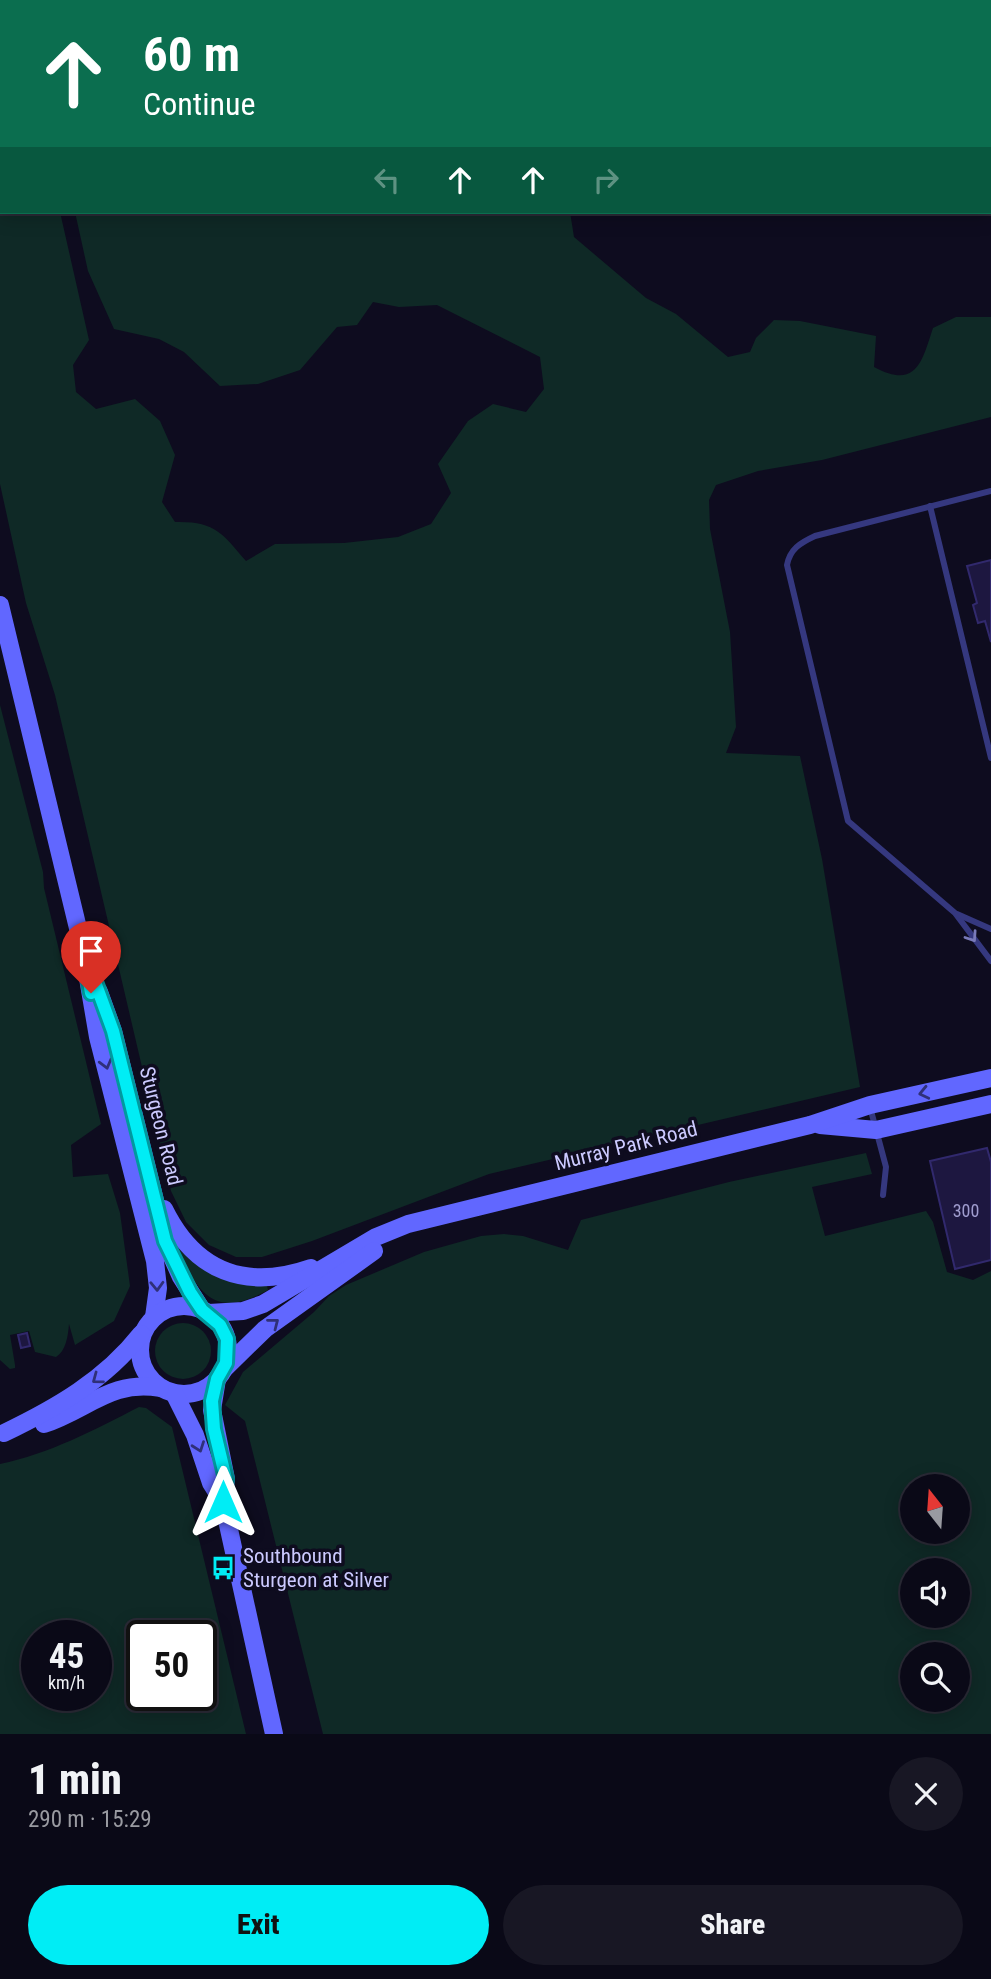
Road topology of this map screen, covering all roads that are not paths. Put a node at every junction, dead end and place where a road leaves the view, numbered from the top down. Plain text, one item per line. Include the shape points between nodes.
1 (991, 492) edge
2 (930, 506) junction
3 (0, 605) edge
4 (991, 758) edge
5 (955, 913) junction
6 (991, 929) edge
7 (83, 949) junction
8 (991, 961) edge
9 (991, 1077) edge
10 (991, 1104) edge
11 (870, 1105) junction
12 (810, 1125) junction
13 (876, 1130) junction
14 (153, 1187) junction
15 (883, 1195) dead end
16 (453, 1212) junction
17 (341, 1258) junction
18 (206, 1312) junction
19 (149, 1324) junction
20 (221, 1374) junction
21 (167, 1390) junction
22 (2, 1434) edge
23 (223, 1502) junction
24 (274, 1734) edge

1 - 2 lane
2 - 4 lane
2 - 5 lane via 815,536 795,547 787,565 848,821
3 - 7 main road, Sturgeon Road
5 - 6 lane
5 -> 8 lane
7 - 14 main road, Sturgeon Road via 113,1031
7 -> 19 main road, Sturgeon Road via 98,1037 155,1261 158,1288
9 -> 11 main road, Murray Park Road
10 - 13 main road, Murray Park Road
11 - 12 main road, Murray Park Road
11 - 13 lane
12 - 13 main road, Murray Park Road
12 - 16 main road, Murray Park Road
13 - 15 lane via 886,1167
14 - 17 main road via 192,1250 221,1271 264,1278 285,1276
14 - 18 main road, Sturgeon Road via 172,1259
16 - 17 main road, Murray Park Road via 391,1229
20 -> 16 main road, Murray Park Road via 265,1329 355,1264 404,1234
17 - 18 main road, Murray Park Road via 263,1304 243,1311
18 - 19 main road via 177,1306
18 - 20 main road via 227,1339 228,1355
19 - 21 main road via 140,1346 141,1362 148,1376
19 -> 22 main road via 113,1366 77,1394
20 - 21 main road via 197,1392
20 - 23 main road via 212,1410 226,1479
21 - 22 main road via 125,1386 48,1423
21 -> 23 main road via 195,1435 211,1483
23 - 24 main road

